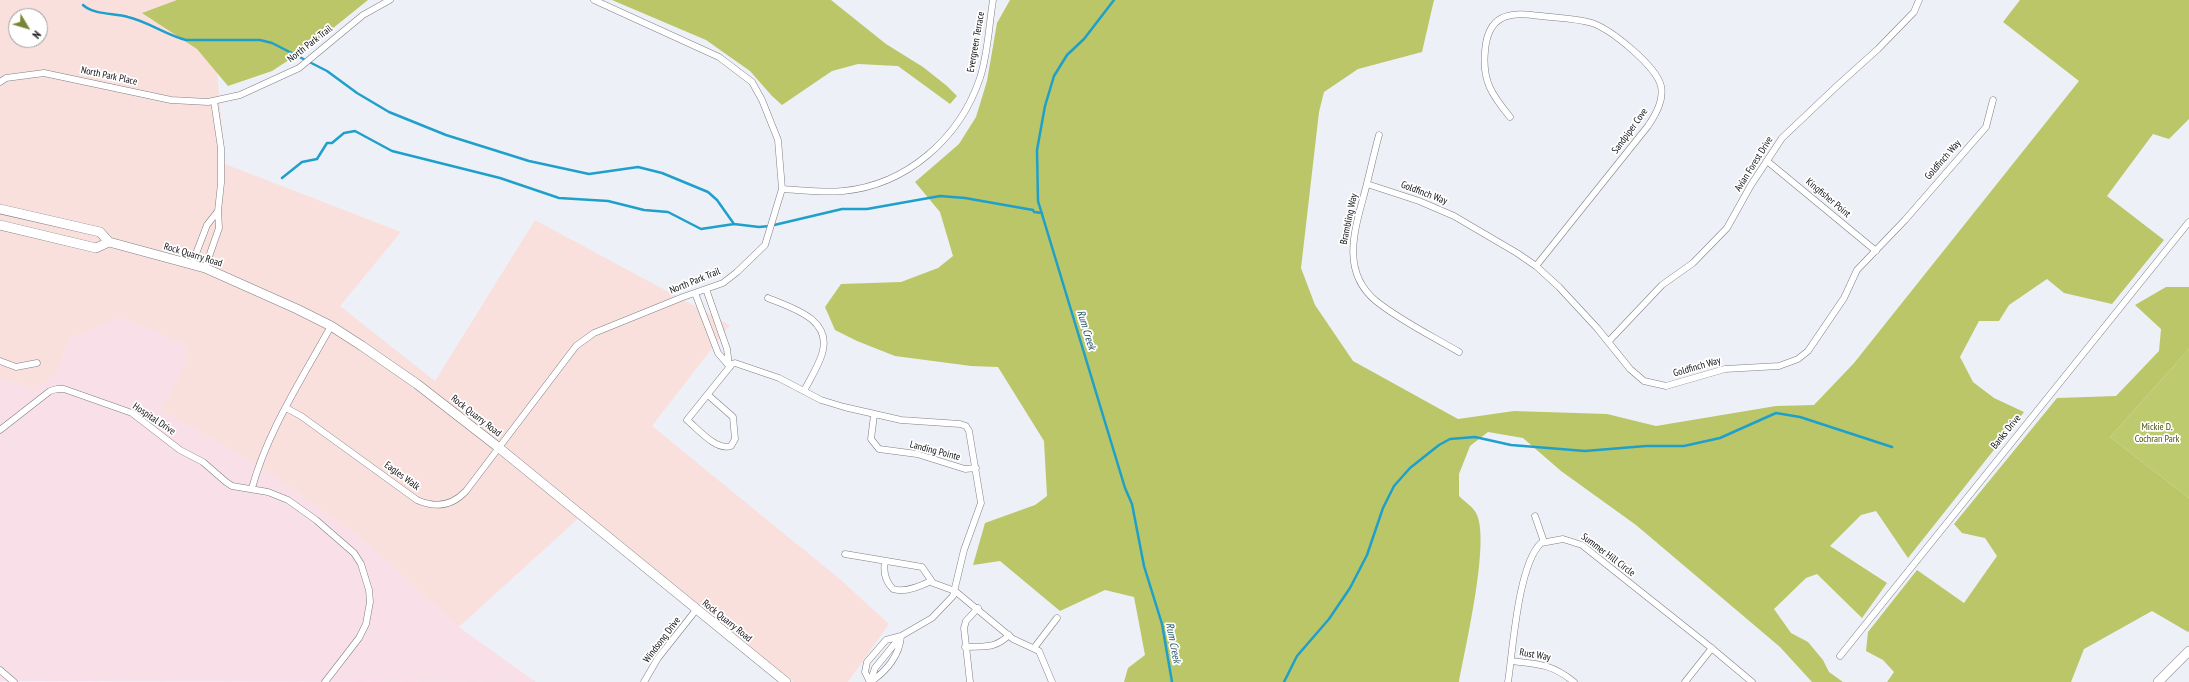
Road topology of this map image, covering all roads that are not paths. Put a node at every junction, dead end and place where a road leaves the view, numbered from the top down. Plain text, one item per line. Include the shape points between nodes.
1 (390, 0) edge
2 (594, 0) edge
3 (993, 0) edge
4 (1919, 0) edge
5 (0, 82) edge
6 (1993, 100) dead end
7 (214, 101) junction
8 (1510, 117) dead end
9 (1379, 134) dead end
10 (1767, 161) junction
11 (1367, 184) junction
12 (782, 189) junction
13 (0, 209) edge
14 (218, 211) junction
15 (2189, 222) edge
16 (0, 226) edge
17 (109, 242) junction
18 (1876, 250) junction
19 (192, 264) junction
20 (1536, 266) junction
21 (205, 268) junction
22 (706, 289) junction
23 (695, 293) junction
24 (768, 298) dead end
25 (331, 326) junction
26 (1609, 341) junction
27 (1459, 352) dead end
28 (0, 361) edge
29 (37, 363) dead end
30 (730, 367) junction
31 (804, 391) junction
32 (708, 395) junction
33 (286, 408) junction
34 (874, 414) junction
35 (0, 430) edge
36 (498, 447) junction
37 (976, 468) junction
38 (252, 488) junction
39 (1535, 516) dead end
40 (1544, 542) junction
41 (845, 554) dead end
42 (885, 561) junction
43 (931, 581) junction
44 (955, 591) junction
45 (978, 608) junction
46 (696, 610) junction
47 (1057, 618) dead end
48 (1009, 635) junction
49 (901, 636) junction
50 (965, 647) junction
51 (1034, 648) junction
52 (1712, 648) junction
53 (2189, 651) edge
54 (1840, 656) dead end
55 (1511, 661) junction
56 (0, 670) edge
57 (14, 682) edge
58 (324, 682) edge
59 (644, 682) edge
60 (786, 682) edge
61 (870, 682) edge
62 (970, 682) edge
63 (1052, 682) edge
64 (1508, 682) edge
65 (1574, 682) edge
66 (1685, 682) edge
67 (1752, 682) edge
68 (2158, 682) edge

1 - 7 street, North Park Trail via 363,16 299,68 240,95
2 - 12 street, North Park Trail via 719,57 752,82 778,140
3 - 12 street, Evergreen Terrace via 981,76 963,117 938,147 906,171 865,187 842,191
4 - 10 street, Avian Forest Drive via 1914,12 1878,49 1782,138
5 - 7 street, North Park Place via 6,78 44,73 171,100
6 - 18 street, Goldfinch Way via 1986,127
7 - 14 street via 222,160
8 - 20 street, Sandpiper Cove via 1493,96 1485,70 1488,34 1493,25 1506,16 1526,15 1578,20 1599,26 1636,55 1657,78 1661,87 1660,102 1648,126
9 - 11 street, Brambling Way
10 - 18 street, Kingfisher Point
10 - 26 street, Avian Forest Drive via 1727,228 1692,263 1662,285
11 - 20 street, Goldfinch Way via 1454,216
11 - 27 street, Brambling Way via 1353,237 1353,263 1357,276 1365,290 1385,308
12 - 22 street, North Park Trail via 765,245 738,272 723,283
13 - 17 street, Rock Quarry Road via 100,232
14 - 19 street via 207,225
14 - 21 street via 219,228
15 - 54 street, Banks Drive
16 - 17 street, Rock Quarry Road via 96,248
17 - 19 street, Rock Quarry Road
18 - 26 street, Goldfinch Way via 1857,270 1844,298 1808,351 1798,359 1785,363 1725,369 1666,386 1644,381 1630,369
19 - 21 street, Rock Quarry Road
20 - 26 street, Goldfinch Way via 1565,292
21 - 25 street, Rock Quarry Road via 262,292
22 - 23 street, North Park Trail
22 - 30 street via 727,349
23 - 30 street via 718,353
23 - 36 street, North Park Trail via 594,333 576,346
24 - 31 street via 806,314 821,332 822,354
25 - 33 street
25 - 36 street, Rock Quarry Road via 417,384
28 - 29 street via 16,367
30 - 31 street, Landing Pointe via 734,363 741,363
30 - 32 street
31 - 34 street, Landing Pointe via 828,402
32 - 32 street via 733,417 735,440 731,446 719,445 687,420
33 - 36 street, Eagles Walk via 301,416 408,494 432,505 446,504 460,496
33 - 38 street via 264,451
34 - 37 street, Landing Pointe via 901,420 966,426 970,434
34 - 37 street, Landing Pointe via 871,439 879,449 917,454 965,469
35 - 38 street, Hospital Drive via 50,391 64,389 132,413 180,450 204,462 232,486
36 - 46 street, Rock Quarry Road
37 - 44 street, Landing Pointe via 981,503 967,540
38 - 58 street, Hospital Drive via 288,500 316,520 354,553 367,578 370,602 366,624 359,638
39 - 40 street
40 - 52 street, Summer Hill Circle via 1563,539 1582,545
40 - 55 street via 1536,547 1526,572
41 - 42 street
42 - 43 street via 922,567
42 - 43 street via 886,578 893,589 912,588
43 - 44 street
44 - 45 street
44 - 49 street, Landing Pointe via 951,599 932,618
45 - 48 street
45 - 50 street via 965,625
46 - 59 street, Windsong Drive via 658,658
46 - 60 street, Rock Quarry Road
47 - 51 street
48 - 50 street via 994,646
48 - 51 street
49 - 61 street, Landing Pointe via 899,651 880,675
49 - 61 street, Landing Pointe via 886,640 867,662 865,672
50 - 62 street
51 - 63 street via 1041,653
52 - 66 street
52 - 67 street, Summer Hill Circle
53 - 68 street
55 - 64 street
55 - 65 street, Rust Way via 1542,664 1559,670
56 - 57 street

